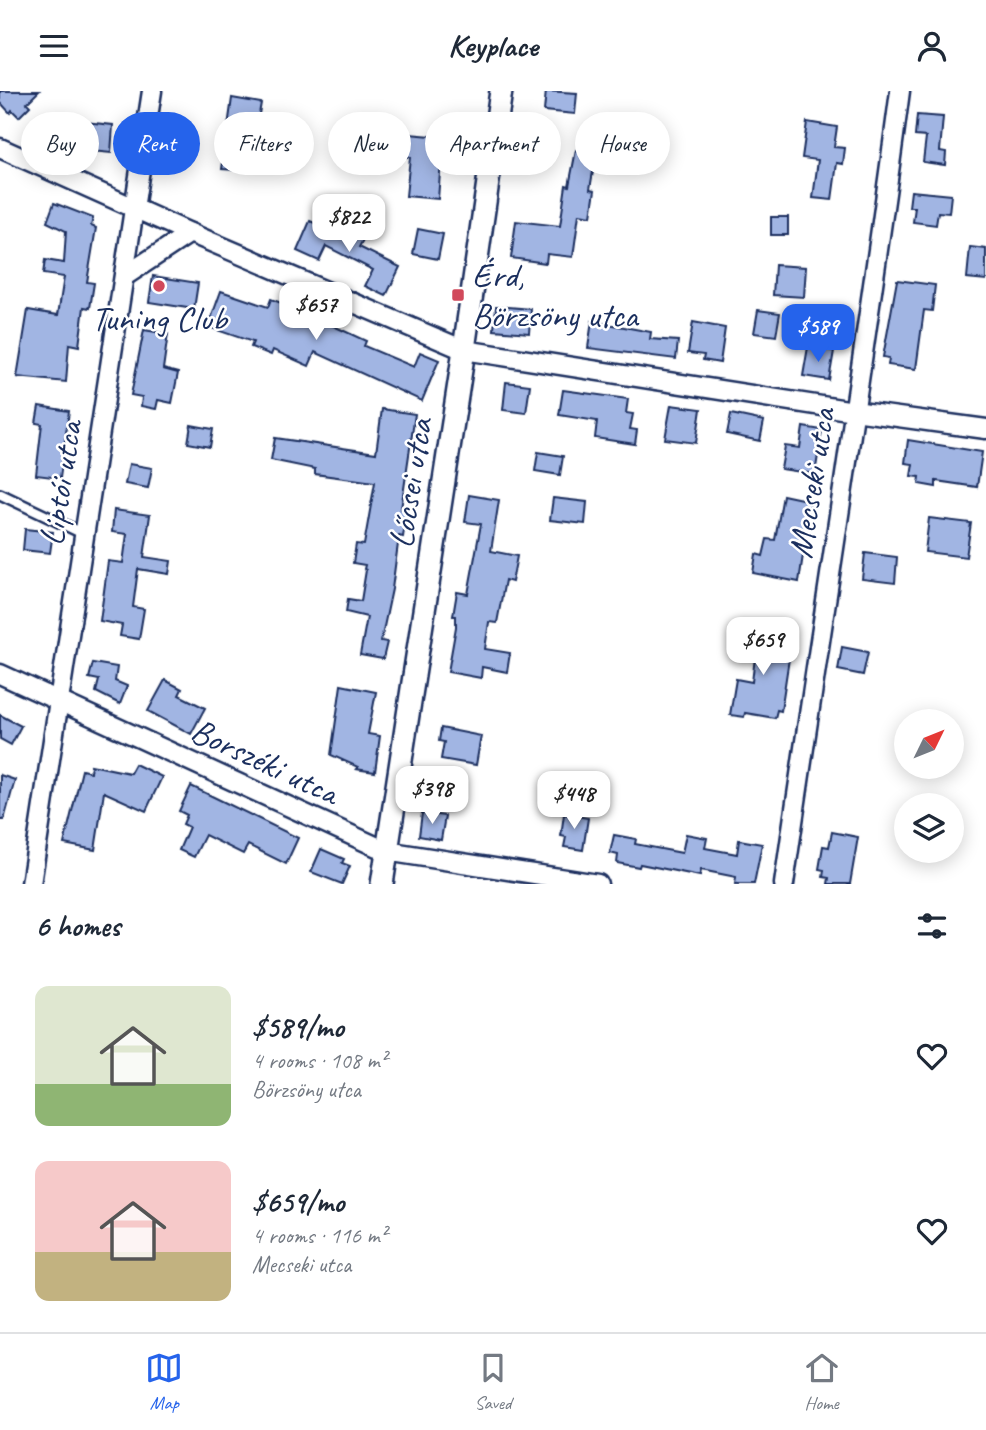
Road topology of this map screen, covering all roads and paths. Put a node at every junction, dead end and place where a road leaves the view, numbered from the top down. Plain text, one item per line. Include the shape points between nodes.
1 (152, 91) edge
2 (501, 91) edge
3 (900, 91) edge
4 (0, 148) edge
5 (133, 208) junction
6 (190, 233) junction
7 (124, 276) junction
8 (464, 349) junction
9 (854, 411) junction
10 (986, 429) edge
11 (0, 494) edge
12 (84, 534) junction
13 (0, 674) edge
14 (58, 701) junction
15 (386, 851) junction
16 (577, 882) edge
17 (31, 884) edge
18 (382, 884) edge
19 (598, 884) edge
20 (784, 884) edge

1 - 5 street, Liptói utca
2 - 8 street, Lőcsei utca
3 - 9 street, Mecseki utca
4 - 5 street
5 - 6 street
5 - 7 street, Liptói utca
6 - 7 street
6 - 8 street
7 - 12 street, Liptói utca
8 - 9 street
8 - 15 street, Lőcsei utca
9 - 10 street
9 - 20 street, Mecseki utca
11 - 12 lane
12 - 14 street, Liptói utca
13 - 14 street, Borszéki utca
14 - 15 street, Borszéki utca
14 - 17 street, Liptói utca
15 - 16 street, Borszéki utca
15 - 18 street, Lőcsei utca
16 - 19 street, Borszéki utca

